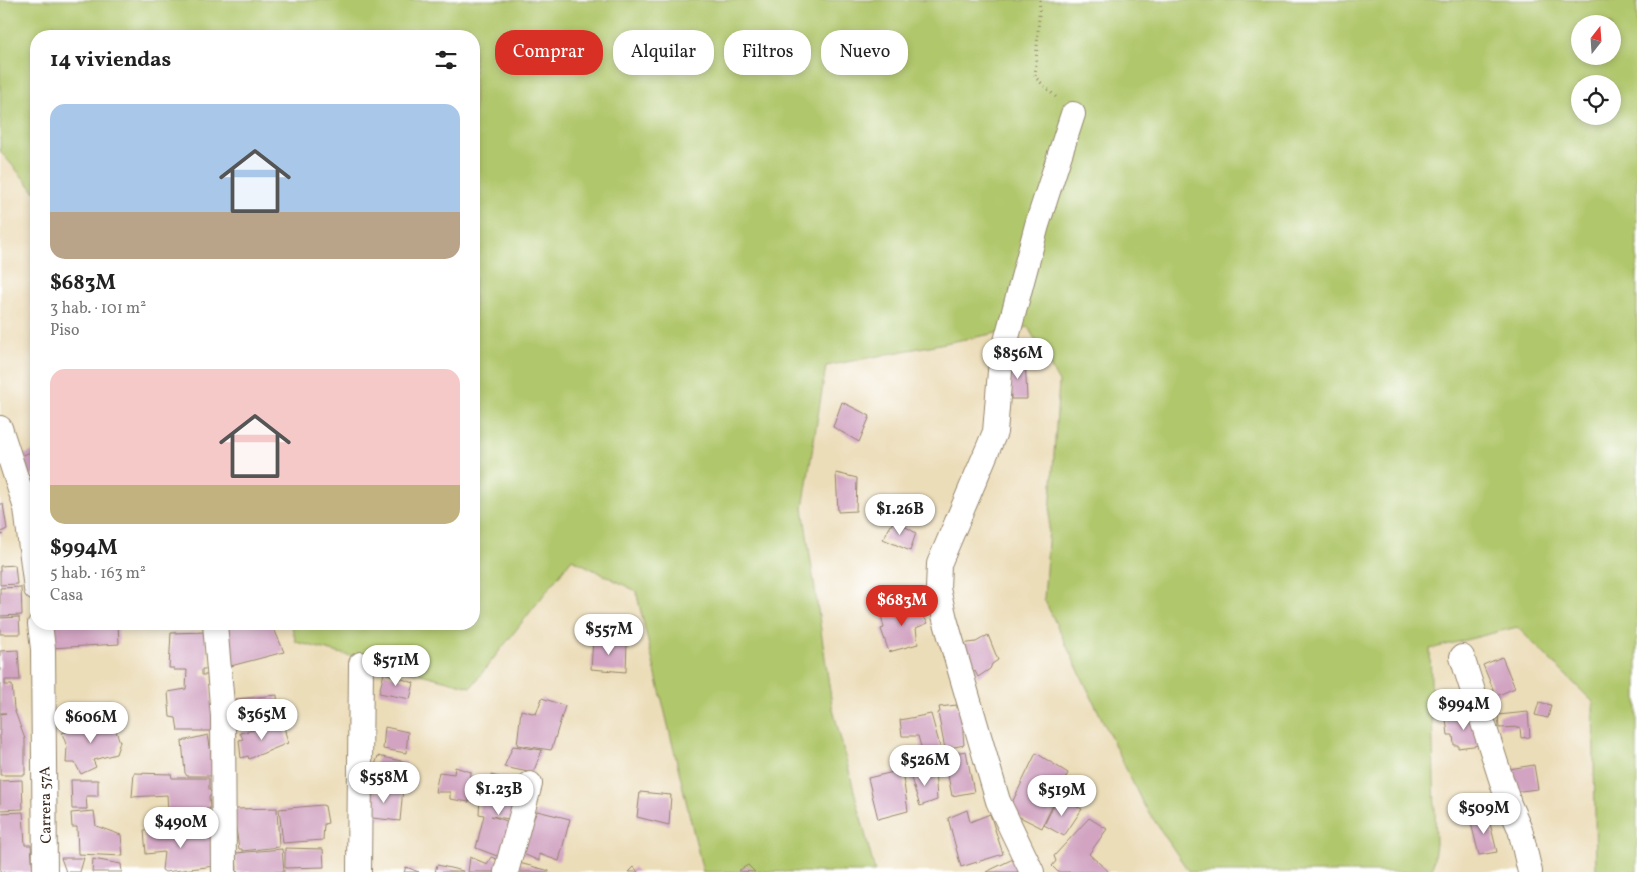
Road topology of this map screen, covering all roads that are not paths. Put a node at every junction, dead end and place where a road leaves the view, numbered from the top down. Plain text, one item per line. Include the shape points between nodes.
1 (1073, 114) road end
2 (0, 428) edge
3 (30, 540) edge
4 (41, 630) edge
5 (216, 630) edge
6 (1462, 658) dead end
7 (361, 664) dead end
8 (530, 784) dead end
9 (45, 872) edge
10 (224, 872) edge
11 (359, 872) edge
12 (506, 872) edge
13 (1032, 872) edge
14 (1530, 872) edge

1 - 13 street via 1037,225 1005,345 995,432 939,564 938,589 945,619 998,801
2 - 3 street via 26,508
4 - 9 street, Carrera 57A
5 - 10 street via 223,716
6 - 14 street via 1520,829
7 - 11 street
8 - 12 street

